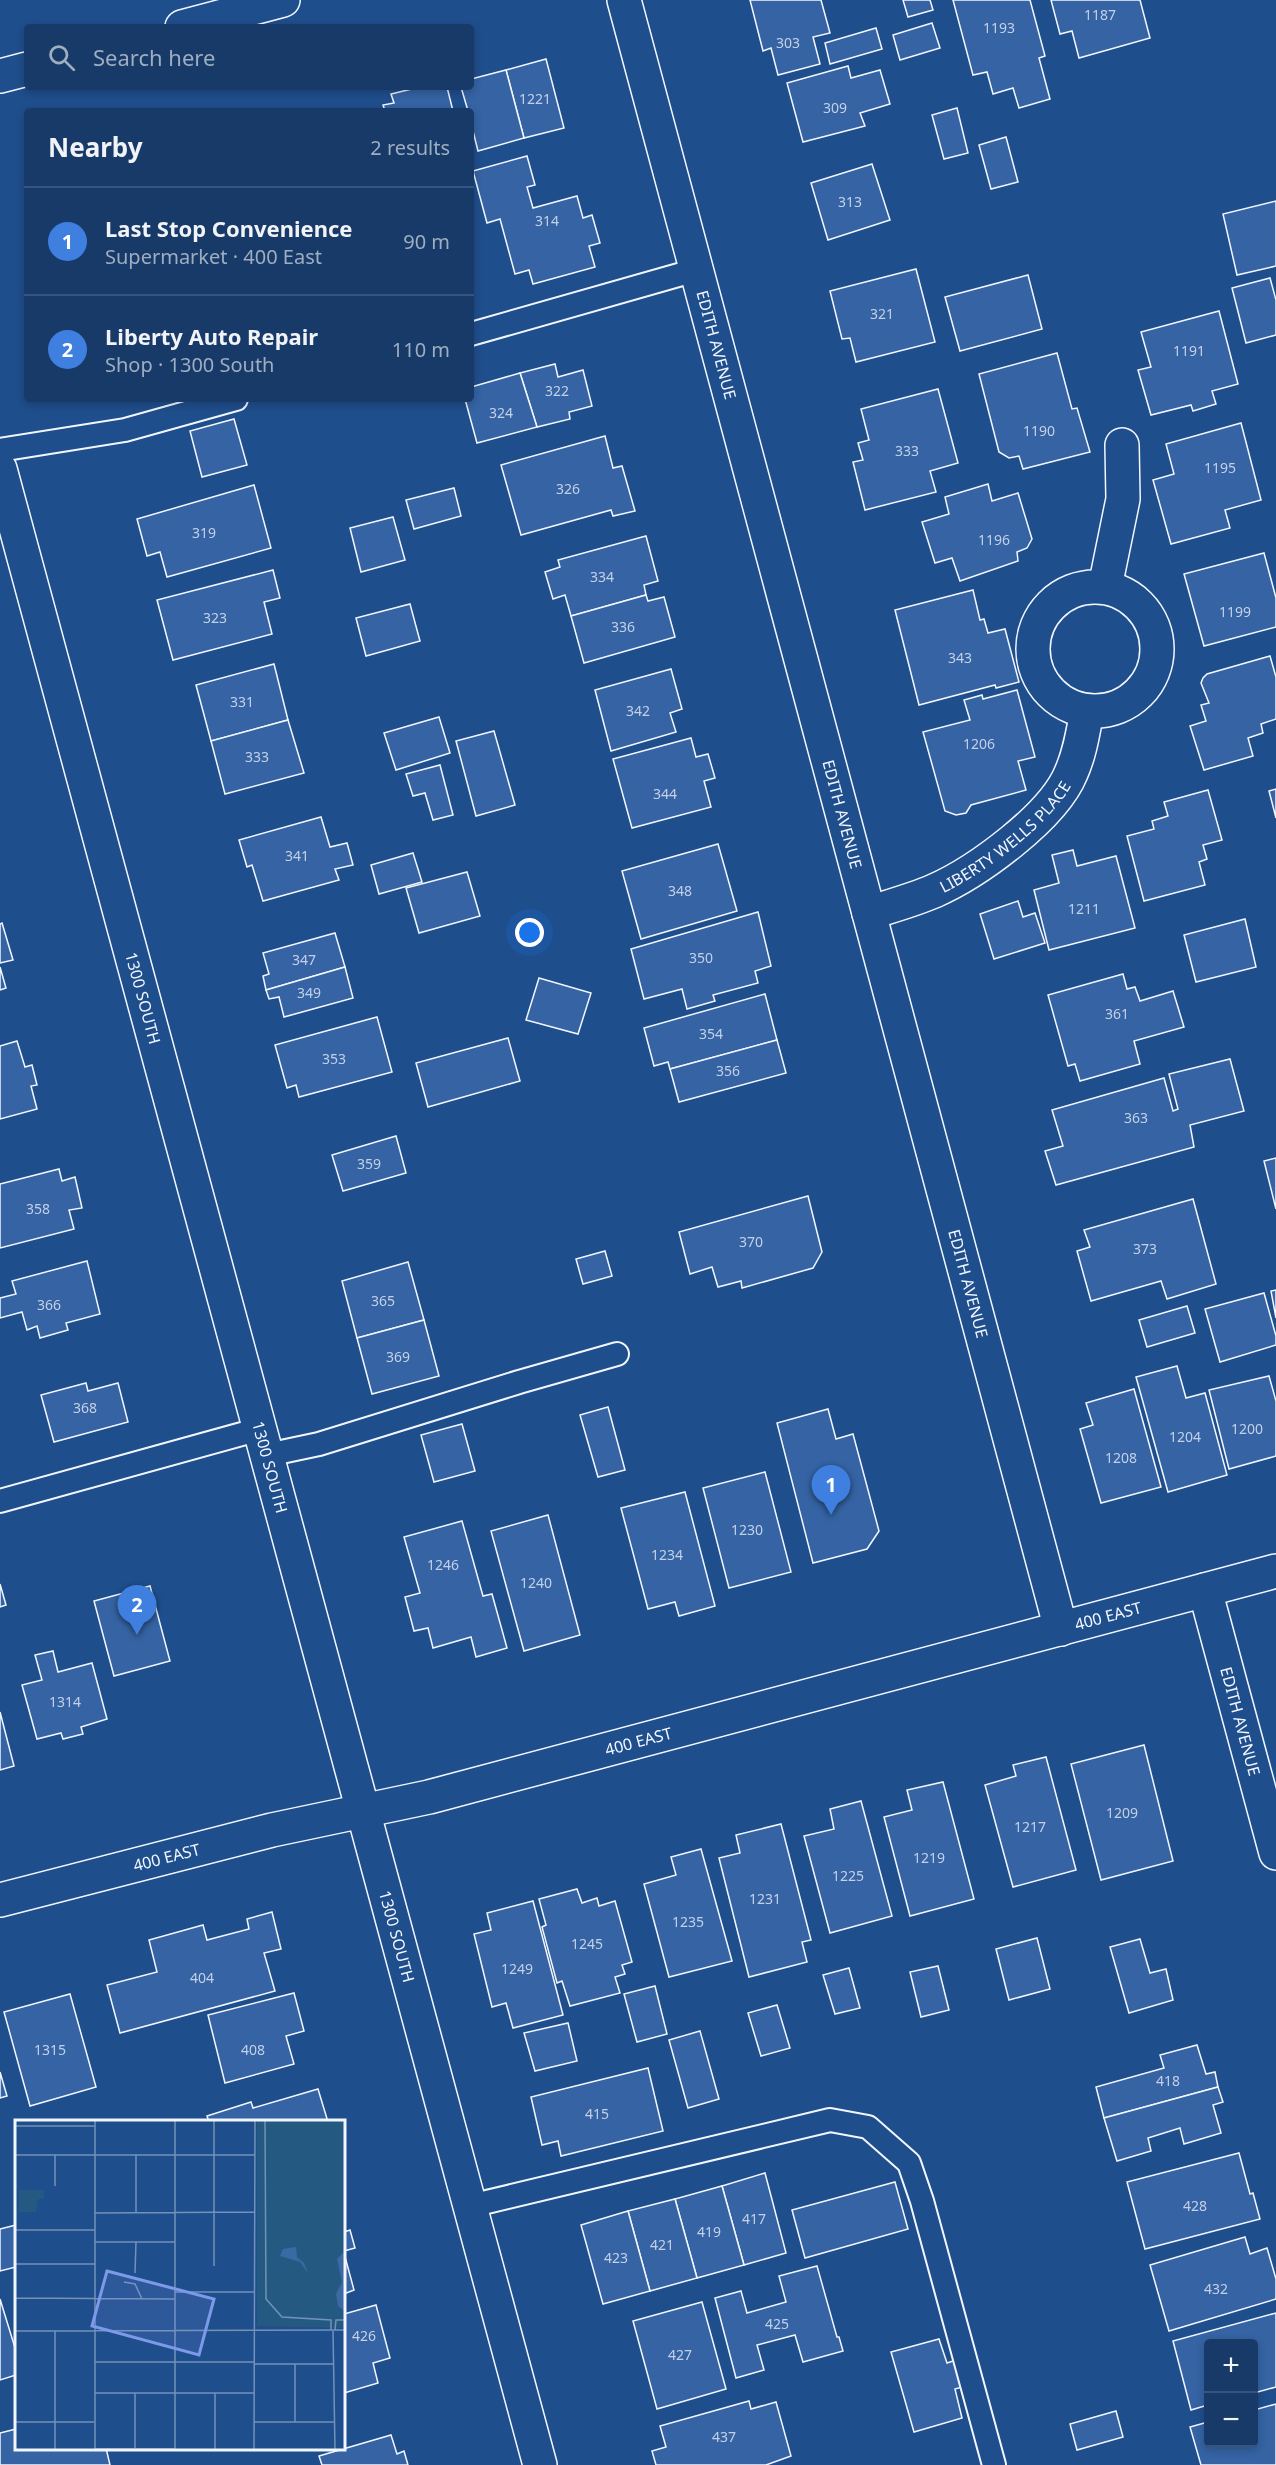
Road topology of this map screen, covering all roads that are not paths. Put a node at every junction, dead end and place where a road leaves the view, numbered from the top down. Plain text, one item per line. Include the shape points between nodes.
1 (283, 0) edge
2 (624, 0) edge
3 (193, 24) edge
4 (24, 70) edge
5 (0, 76) edge
6 (696, 270) junction
7 (474, 333) edge
8 (225, 402) edge
9 (1122, 445) dead end
10 (0, 450) edge
11 (0, 469) edge
12 (1105, 587) junction
13 (1088, 711) junction
14 (869, 913) junction
15 (616, 1354) dead end
16 (263, 1442) junction
17 (0, 1501) edge
18 (1276, 1571) edge
19 (1205, 1590) junction
20 (1061, 1629) junction
21 (364, 1811) junction
22 (1276, 1853) edge
23 (0, 1900) edge
24 (470, 2206) junction
25 (540, 2465) edge
26 (994, 2465) edge

1 - 3 street
2 - 6 street, EDITH AVENUE
4 - 5 street
6 - 7 lane
6 - 14 street, EDITH AVENUE
8 - 10 lane via 125,430
9 - 12 street via 1123,499
11 - 16 street, 1300 SOUTH
12 - 13 street via 1139,604 1151,620 1158,658 1141,693 1107,711
12 - 13 street via 1083,587 1062,595 1046,610 1036,629 1032,651 1037,673 1049,691 1066,705
13 - 14 street, LIBERTY WELLS PLACE via 1071,775 1044,812 957,879 917,898
14 - 20 street, EDITH AVENUE
15 - 16 lane via 320,1444
16 - 17 lane
16 - 21 street, 1300 SOUTH
18 - 19 street, 400 EAST
19 - 20 street, 400 EAST
19 - 22 street, EDITH AVENUE
20 - 21 street, 400 EAST
21 - 23 street, 400 EAST via 272,1830
21 - 24 street, 1300 SOUTH
24 - 25 street, 1300 SOUTH
24 - 26 lane via 830,2121 868,2127 909,2163

